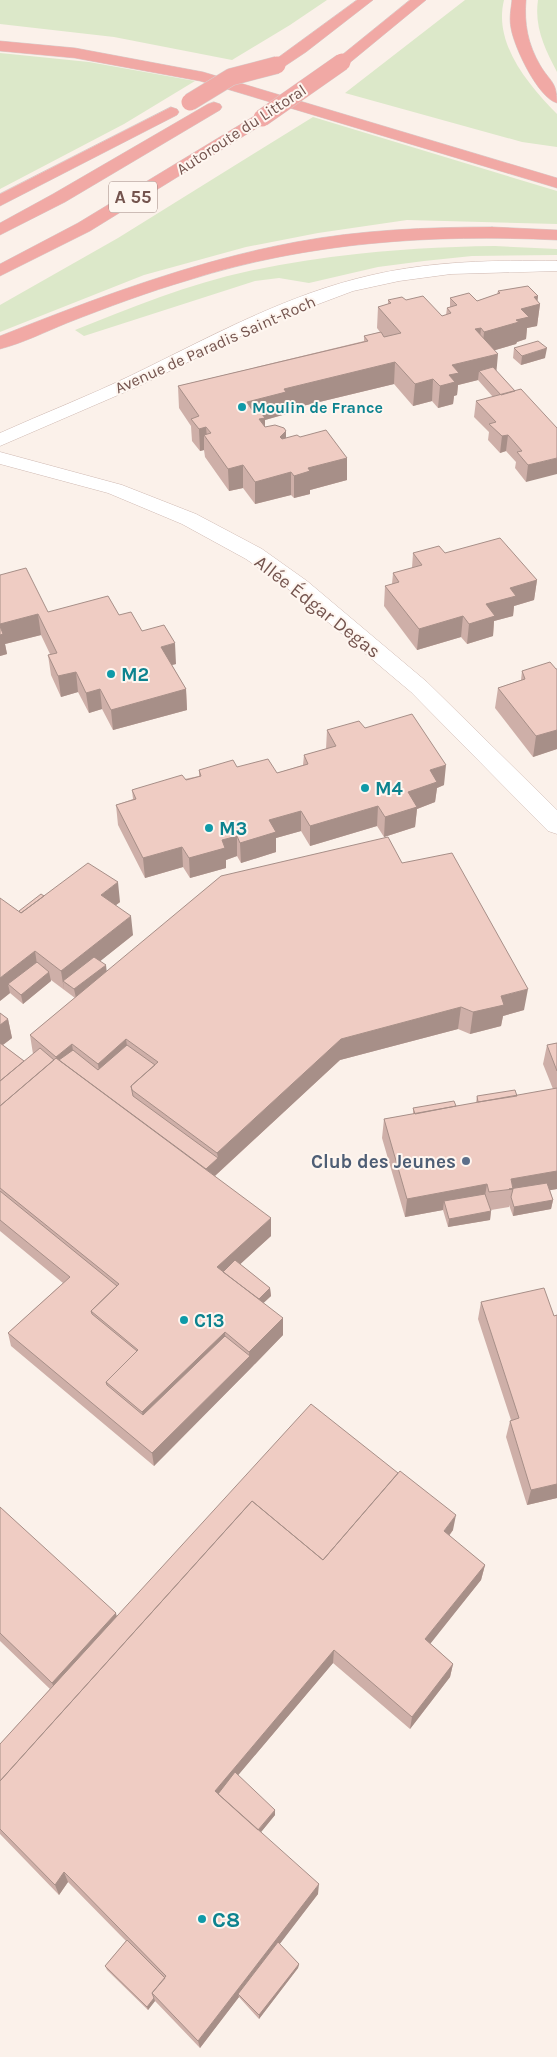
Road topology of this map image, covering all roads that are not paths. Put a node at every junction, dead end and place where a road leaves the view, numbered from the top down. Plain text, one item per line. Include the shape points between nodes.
1 (366, 0) edge
2 (420, 0) edge
3 (520, 0) edge
4 (0, 34) edge
5 (0, 46) edge
6 (277, 65) junction
7 (327, 98) dead end
8 (557, 98) edge
9 (373, 112) dead end
10 (557, 168) edge
11 (557, 183) edge
12 (0, 201) edge
13 (0, 230) edge
14 (557, 235) edge
15 (557, 266) edge
16 (0, 271) edge
17 (0, 343) edge
18 (0, 440) edge
19 (0, 458) edge
20 (557, 825) edge

1 - 6 highway, Autoroute du Littoral / A 55
2 - 16 highway, Autoroute du Littoral / A 55, bridge via 342,62 262,118 84,227
3 - 8 highway via 518,26 523,44 546,86
4 - 7 highway via 65,39 159,54
5 - 11 highway via 75,53 203,77
6 - 12 highway, bridge via 231,77 190,102
6 - 13 highway, Autoroute du Littoral / A 55 via 214,107
9 - 10 highway
14 - 17 highway via 435,233 296,247 204,269 96,305
15 - 18 street, Avenue de Paradis Saint-Roch via 492,265 437,270 348,287 291,306 133,382
19 - 20 street, Allée Édgar Degas via 115,489 189,519 254,554 299,586 419,687

